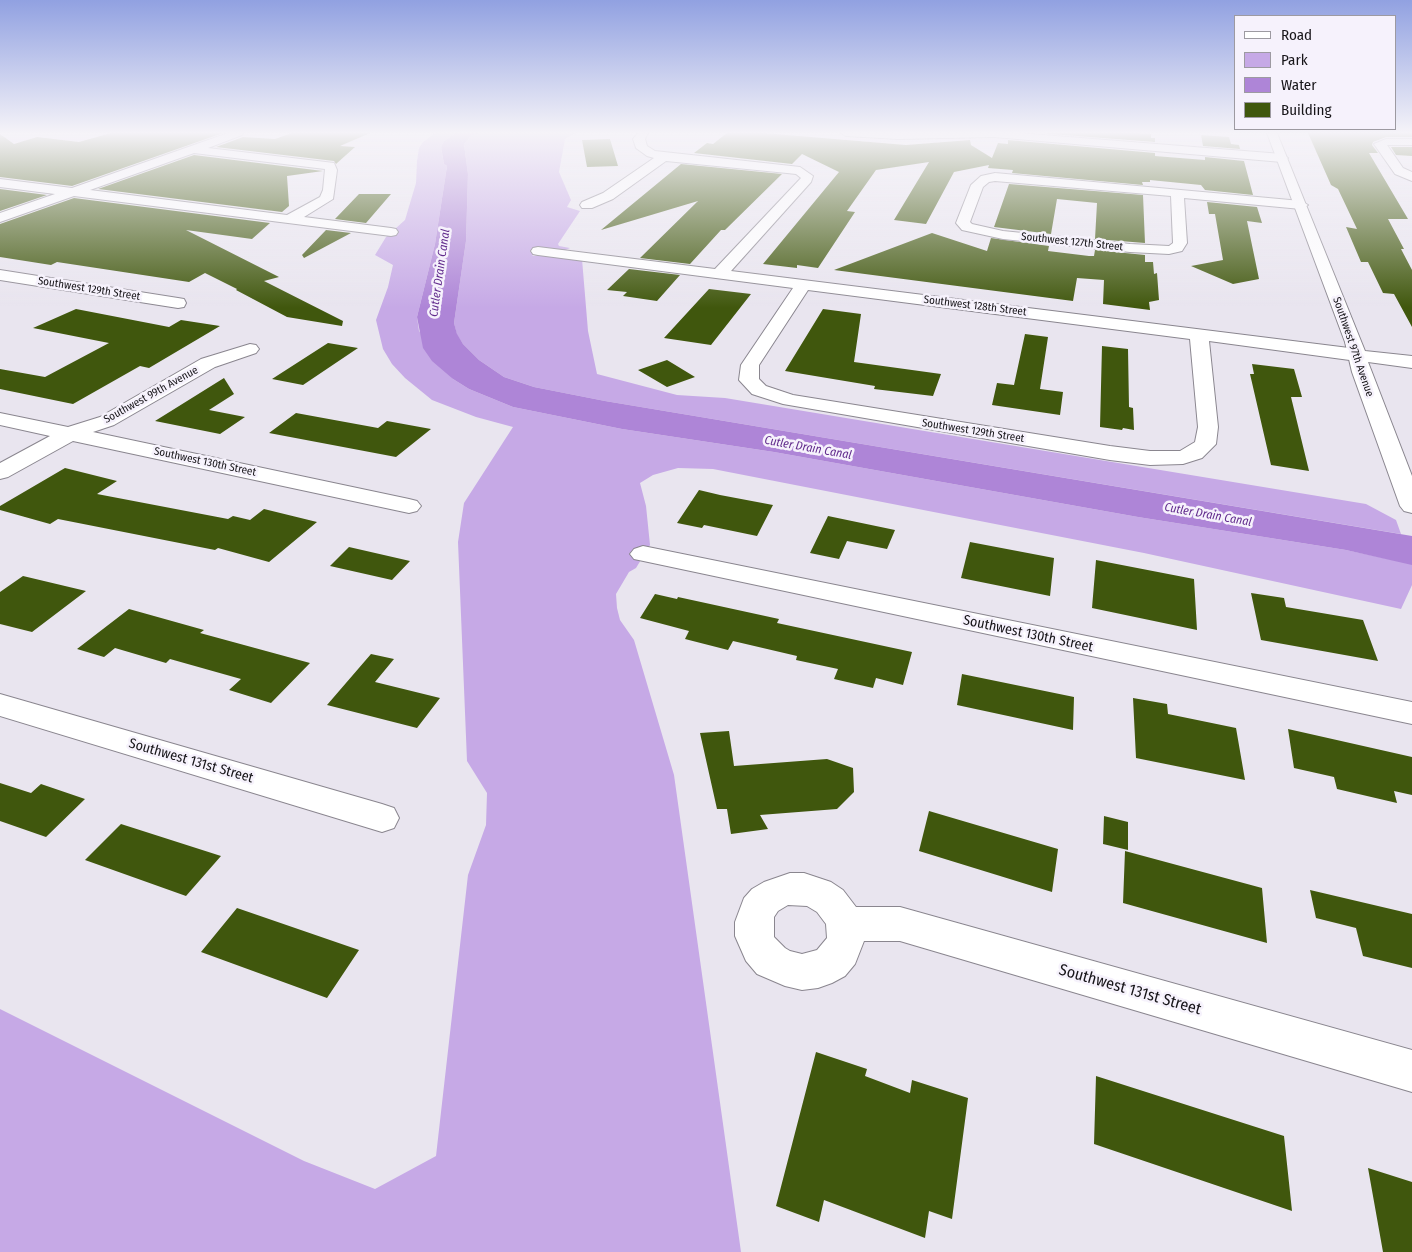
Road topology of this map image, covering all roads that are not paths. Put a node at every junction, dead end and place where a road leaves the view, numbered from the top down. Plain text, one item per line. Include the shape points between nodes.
1 (68, 191) edge
2 (329, 191) edge
3 (615, 191) edge
4 (795, 191) edge
5 (975, 191) edge
6 (1159, 191) edge
7 (1296, 191) edge
8 (73, 192) junction
9 (1177, 193) junction
10 (587, 205) dead end
11 (1301, 205) junction
12 (0, 218) edge
13 (290, 219) junction
14 (391, 232) dead end
15 (538, 251) dead end
16 (719, 274) junction
17 (0, 275) edge
18 (803, 285) junction
19 (178, 303) dead end
20 (1199, 335) junction
21 (250, 349) dead end
22 (1357, 355) junction
23 (1412, 362) edge
24 (0, 419) edge
25 (71, 434) junction
26 (0, 472) edge
27 (410, 506) dead end
28 (1412, 506) edge
29 (644, 554) dead end
30 (0, 705) edge
31 (1412, 713) edge
32 (382, 818) dead end
33 (845, 924) dead end
34 (1412, 1071) edge

1 - 8 street
2 - 13 street via 326,199
3 - 10 street
4 - 16 street
5 - 9 street, Southwest 127th Street via 963,221 967,227 993,234 1160,250 1176,248 1180,241
6 - 9 street, Southwest 127th Street
7 - 11 street, Southwest 97th Avenue
8 - 12 street
8 - 13 street
9 - 11 street
11 - 22 street, Southwest 97th Avenue
13 - 14 street
15 - 16 street, Southwest 128th Street
16 - 18 street, Southwest 128th Street
17 - 19 street, Southwest 129th Street
18 - 20 street, Southwest 128th Street
18 - 20 street, Southwest 129th Street via 750,365 749,380 763,392 790,400 1150,458 1183,457 1201,448 1206,439 1208,427
20 - 22 street, Southwest 128th Street
21 - 25 street, Southwest 99th Avenue via 208,363 107,421
22 - 23 street, Southwest 128th Street
22 - 28 street, Southwest 97th Avenue
24 - 25 street, Southwest 130th Street
25 - 26 street, Southwest 99th Avenue
25 - 27 street, Southwest 130th Street
29 - 31 street, Southwest 130th Street
30 - 32 street, Southwest 131st Street
33 - 34 street, Southwest 131st Street via 900,924

